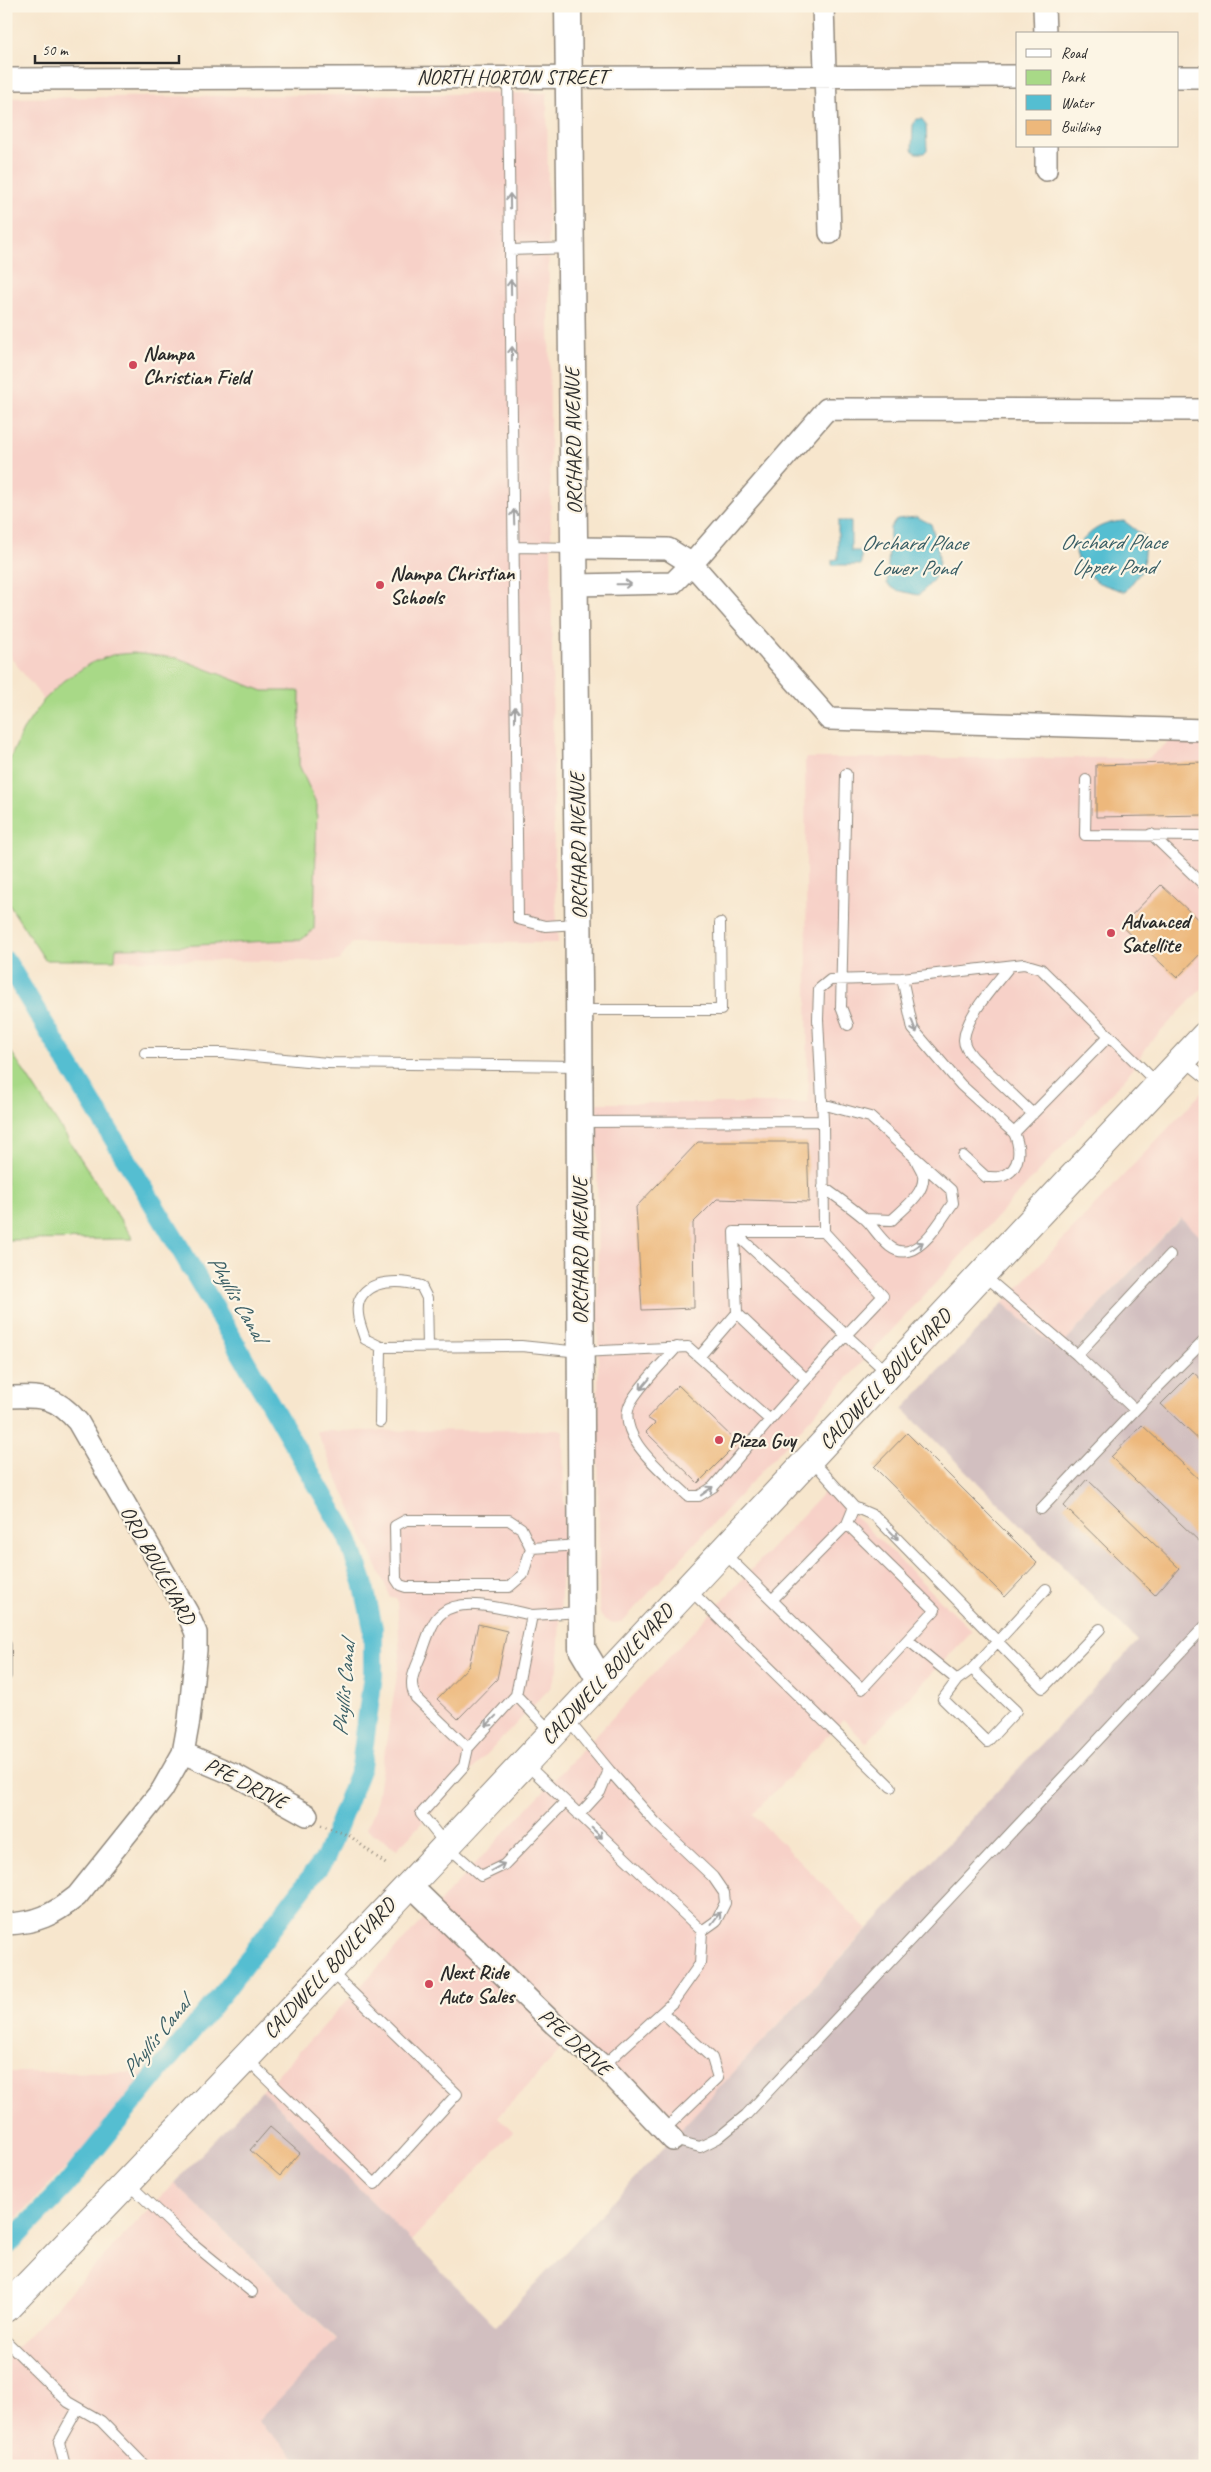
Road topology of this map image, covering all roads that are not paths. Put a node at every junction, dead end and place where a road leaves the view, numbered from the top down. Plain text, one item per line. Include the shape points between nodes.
1 (568, 6) edge
2 (823, 6) edge
3 (1044, 6) edge
4 (1045, 32) edge
5 (508, 76) junction
6 (568, 76) junction
7 (1016, 76) edge
8 (1178, 76) edge
9 (824, 77) junction
10 (1205, 77) edge
11 (6, 79) edge
12 (1046, 148) edge
13 (1046, 170) dead end
14 (830, 233) dead end
15 (571, 248) junction
16 (510, 250) junction
17 (1205, 410) edge
18 (515, 547) junction
19 (575, 548) junction
20 (692, 564) junction
21 (575, 586) junction
22 (1205, 730) edge
23 (846, 774) dead end
24 (1086, 780) dead end
25 (1151, 834) junction
26 (1205, 836) edge
27 (1205, 886) edge
28 (720, 923) dead end
29 (579, 924) junction
30 (1009, 967) junction
31 (902, 978) junction
32 (842, 980) junction
33 (579, 1010) junction
34 (848, 1025) dead end
35 (1109, 1036) junction
36 (1205, 1036) edge
37 (145, 1053) dead end
38 (1183, 1059) junction
39 (580, 1066) junction
40 (1205, 1077) edge
41 (1160, 1085) junction
42 (822, 1104) junction
43 (1033, 1114) junction
44 (823, 1121) junction
45 (580, 1122) junction
46 (1014, 1133) junction
47 (914, 1156) junction
48 (963, 1156) dead end
49 (823, 1187) junction
50 (865, 1219) junction
51 (734, 1232) junction
52 (824, 1232) junction
53 (1170, 1255) dead end
54 (982, 1274) junction
55 (737, 1314) junction
56 (846, 1335) junction
57 (1205, 1340) edge
58 (428, 1346) junction
59 (381, 1347) junction
60 (676, 1347) junction
61 (580, 1352) junction
62 (1077, 1355) junction
63 (699, 1357) junction
64 (889, 1374) junction
65 (806, 1378) junction
66 (6, 1397) edge
67 (1135, 1410) junction
68 (770, 1420) junction
69 (380, 1422) dead end
70 (811, 1459) junction
71 (854, 1507) junction
72 (1040, 1509) dead end
73 (847, 1524) junction
74 (583, 1545) junction
75 (531, 1548) junction
76 (722, 1551) junction
77 (688, 1588) junction
78 (1046, 1589) dead end
79 (772, 1600) junction
80 (582, 1612) junction
81 (532, 1615) junction
82 (1205, 1626) edge
83 (1100, 1629) dead end
84 (908, 1640) junction
85 (998, 1642) junction
86 (6, 1645) edge
87 (972, 1669) junction
88 (6, 1676) edge
89 (957, 1680) junction
90 (601, 1681) junction
91 (516, 1695) junction
92 (559, 1725) junction
93 (468, 1748) junction
94 (183, 1753) junction
95 (524, 1762) junction
96 (609, 1770) junction
97 (891, 1787) dead end
98 (565, 1802) junction
99 (579, 1815) junction
100 (315, 1820) road end
101 (446, 1845) junction
102 (409, 1884) junction
103 (6, 1924) edge
104 (702, 1931) junction
105 (328, 1969) junction
106 (662, 2012) junction
107 (245, 2058) junction
108 (603, 2066) junction
109 (669, 2135) junction
110 (127, 2182) junction
111 (252, 2292) dead end
112 (6, 2308) edge
113 (6, 2342) edge
114 (78, 2408) junction
115 (65, 2466) edge
116 (145, 2466) edge

1 - 6 street, ORCHARD AVENUE
2 - 9 street
3 - 4 street
5 - 6 street, NORTH HORTON STREET
5 - 11 street, NORTH HORTON STREET
16 -> 5 lane
6 - 9 street, NORTH HORTON STREET
6 - 15 street, ORCHARD AVENUE
7 - 9 street, NORTH HORTON STREET
8 - 10 street
9 - 14 street
12 - 13 street
15 - 16 lane
15 - 19 street, ORCHARD AVENUE
18 -> 16 lane
17 - 20 street via 827,409
18 - 19 lane
29 -> 18 lane via 544,926 518,920
19 - 20 street via 668,549
19 - 21 street, ORCHARD AVENUE
21 -> 20 street via 673,583
20 - 22 street via 829,720
21 - 29 street, ORCHARD AVENUE
23 - 32 lane
24 - 25 lane via 1085,835
25 - 26 lane
25 - 27 lane
28 - 33 lane via 721,1010
29 - 33 street, ORCHARD AVENUE
30 - 31 lane
30 - 35 lane via 1024,964 1041,969
30 - 43 lane via 973,1015 964,1039 965,1047
31 - 32 lane
31 -> 46 lane via 913,1029 961,1085
32 - 34 lane via 842,1007
32 - 42 lane via 830,980 819,989
33 - 39 street, ORCHARD AVENUE
35 - 41 lane
35 - 43 lane
36 - 38 main road, CALDWELL BOULEVARD
37 - 39 lane via 280,1056 327,1063
38 - 40 lane
38 - 41 main road, CALDWELL BOULEVARD
39 - 45 street, ORCHARD AVENUE
41 - 54 main road, CALDWELL BOULEVARD
42 - 44 lane
42 - 47 lane via 870,1117
43 - 46 lane
44 - 45 lane
44 - 49 lane
45 - 61 street, ORCHARD AVENUE
46 - 48 lane via 1020,1146 1017,1164 1003,1176 986,1177
47 - 50 lane via 923,1175 922,1185 914,1198 892,1220
50 -> 47 lane via 878,1238 898,1251 908,1251 923,1243 953,1203 951,1190
49 - 50 lane
49 - 52 lane
51 - 52 lane
51 - 55 lane
51 - 56 lane
52 - 56 lane via 883,1296
53 - 62 lane
54 - 62 lane
54 - 64 main road, CALDWELL BOULEVARD
55 - 63 lane
55 - 65 lane
56 - 64 lane
56 - 65 lane
57 - 67 lane
58 - 59 lane
58 - 59 lane via 427,1298 422,1286 382,1283 368,1290 359,1301 358,1320 365,1338
58 - 61 lane via 521,1346
59 - 69 lane
60 - 61 lane
60 - 63 lane via 688,1347
60 -> 68 lane via 631,1401 628,1418 638,1447 688,1496 699,1496 713,1488
61 - 74 street, ORCHARD AVENUE
62 - 67 lane
63 - 68 lane
64 - 70 main road, CALDWELL BOULEVARD
65 - 68 lane
66 - 94 street, ORD BOULEVARD via 49,1399 66,1408 78,1422 187,1612 196,1633 196,1650
67 - 72 lane
70 - 71 lane
70 - 76 main road, CALDWELL BOULEVARD
71 - 73 lane
71 -> 85 lane via 875,1516
73 - 79 lane
73 - 84 lane via 935,1610
74 - 75 lane
74 - 80 street, ORCHARD AVENUE
75 - 75 lane via 523,1575 509,1587 406,1587 400,1585 396,1578 395,1526 406,1520 509,1520 521,1528
76 - 77 main road, CALDWELL BOULEVARD
76 - 79 lane
77 - 90 main road, CALDWELL BOULEVARD
77 - 97 lane
78 - 85 lane
79 - 84 lane via 862,1689
80 - 81 lane
80 - 90 street, ORCHARD AVENUE via 582,1649
81 - 91 lane
81 - 93 lane via 485,1606 457,1606 440,1614 435,1622 412,1676 411,1689 416,1698
82 - 109 lane via 746,2115 718,2138 700,2147
83 - 85 lane via 1043,1688
84 - 89 lane
85 - 87 lane
86 - 88 lane
87 - 89 lane
87 - 89 lane via 1016,1711 987,1742 943,1699
90 - 92 main road, CALDWELL BOULEVARD
91 - 92 lane
91 -> 93 lane
92 - 95 main road, CALDWELL BOULEVARD
92 - 96 lane
93 - 101 lane via 464,1766 421,1814
94 - 100 street, PFE DRIVE via 236,1775
94 - 103 street, ORD BOULEVARD via 162,1790 77,1896 44,1919
95 - 98 lane
95 - 101 main road, CALDWELL BOULEVARD
96 - 99 lane via 600,1792
104 -> 96 lane via 716,1921 725,1903 724,1893 713,1877 656,1823
98 - 99 lane
101 -> 98 lane via 481,1876 504,1865
99 -> 104 lane
101 - 102 main road, CALDWELL BOULEVARD
102 - 105 main road, CALDWELL BOULEVARD
102 - 108 street, PFE DRIVE via 554,2024
104 - 106 lane via 700,1964
105 - 107 main road, CALDWELL BOULEVARD
105 - 107 lane via 457,2094 375,2184
106 - 108 lane
106 - 109 lane via 712,2058 718,2078
107 - 110 main road, CALDWELL BOULEVARD
108 - 109 street, PFE DRIVE
110 - 111 lane via 186,2238
110 - 112 main road, CALDWELL BOULEVARD
113 - 114 lane
114 - 115 lane via 59,2442
114 - 116 lane via 101,2421

